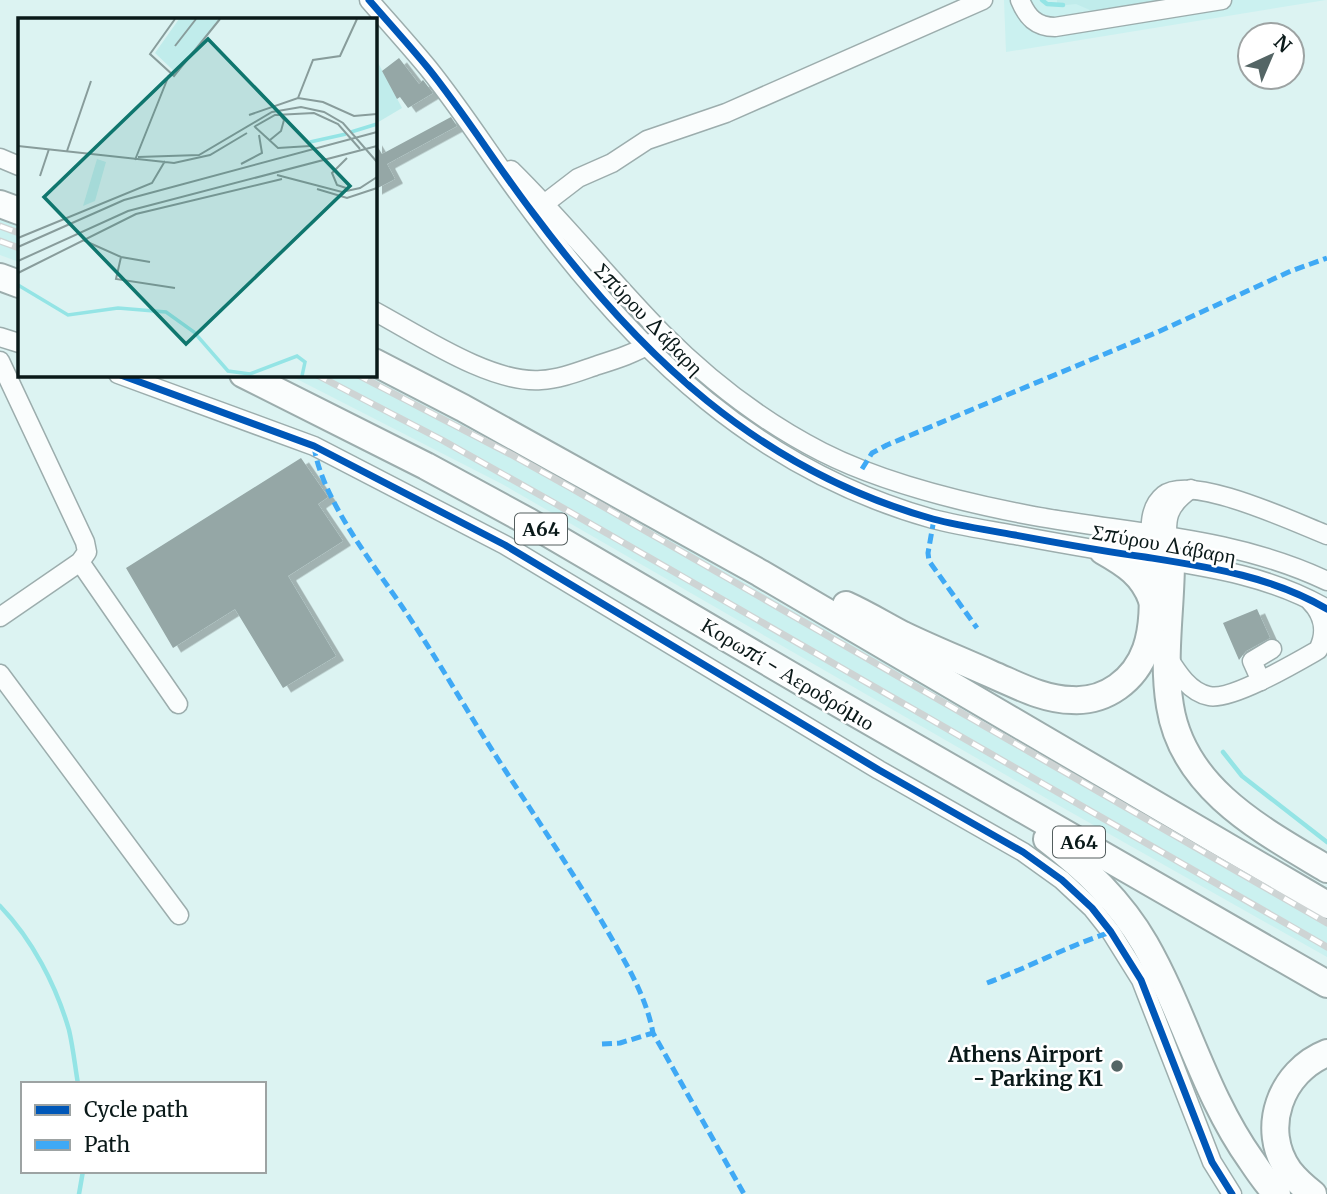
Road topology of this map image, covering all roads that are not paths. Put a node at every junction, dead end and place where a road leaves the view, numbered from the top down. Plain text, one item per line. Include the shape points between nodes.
1 (369, 0) edge
2 (983, 0) edge
3 (1020, 0) edge
4 (1222, 0) edge
5 (0, 158) edge
6 (18, 166) edge
7 (0, 204) edge
8 (538, 208) junction
9 (18, 211) edge
10 (0, 277) edge
11 (18, 284) edge
12 (376, 312) edge
13 (663, 334) junction
14 (0, 337) edge
15 (18, 343) edge
16 (645, 347) junction
17 (0, 361) edge
18 (376, 363) edge
19 (123, 376) edge
20 (247, 376) edge
21 (1327, 535) edge
22 (1160, 547) junction
23 (1103, 551) junction
24 (80, 562) junction
25 (760, 573) junction
26 (1327, 581) edge
27 (1302, 594) junction
28 (1152, 600) junction
29 (1327, 609) edge
30 (0, 617) edge
31 (1272, 649) dead end
32 (1167, 656) junction
33 (0, 674) edge
34 (1261, 681) junction
35 (831, 699) junction
36 (178, 704) dead end
37 (1327, 869) edge
38 (1327, 905) edge
39 (179, 915) dead end
40 (1327, 984) edge
41 (1327, 1053) edge
42 (1232, 1194) edge
43 (1278, 1194) edge
44 (1313, 1194) edge

1 - 8 street, Σπύρου Δάβαρη
2 - 8 street via 726,113 647,140 578,178
3 - 4 street via 1032,20 1055,27
5 - 6 street
7 - 9 highway
8 - 13 street, Σπύρου Δάβαρη
8 - 16 street, Σπύρου Δάβαρη via 600,298
10 - 11 highway
12 - 16 street via 458,357 508,378 568,376
13 - 16 street
13 - 22 street, Σπύρου Δάβαρη via 742,402 822,452 862,470
14 - 15 street
16 - 23 street, Σπύρου Δάβαρη via 757,439 869,498 934,519
17 - 24 street via 85,542 87,552
18 - 25 highway
19 - 42 street via 314,446 505,545 1023,852 1062,880 1111,932 1141,980 1212,1162
20 - 35 highway, Κορωπί - Αεροδρόμιο / Α64 via 529,522
21 - 22 street via 1243,502 1191,489 1166,493 1156,503 1152,512
22 - 23 street, Σπύρου Δάβαρη
22 - 26 street, Σπύρου Δάβαρη via 1265,557
22 - 27 street, Σπύρου Δάβαρη
22 - 28 highway
22 - 32 highway
23 - 28 highway via 1138,575
24 - 30 street
24 - 36 street
25 - 28 highway via 813,590 1032,692 1074,701 1113,691 1139,665 1149,636
25 - 38 highway
27 - 29 street, Σπύρου Δάβαρη
27 - 34 street via 1320,611 1324,641 1318,650
31 - 34 street via 1252,661
32 - 34 street via 1178,675 1210,697
32 - 37 highway via 1169,705 1191,762 1227,803 1258,828
33 - 39 street
35 - 40 highway, Κορωπί - Αεροδρόμιο / Α64
35 - 43 highway via 1044,837 1103,887 1145,944 1236,1139
41 - 44 highway via 1290,1080 1275,1115 1280,1154 1289,1171

